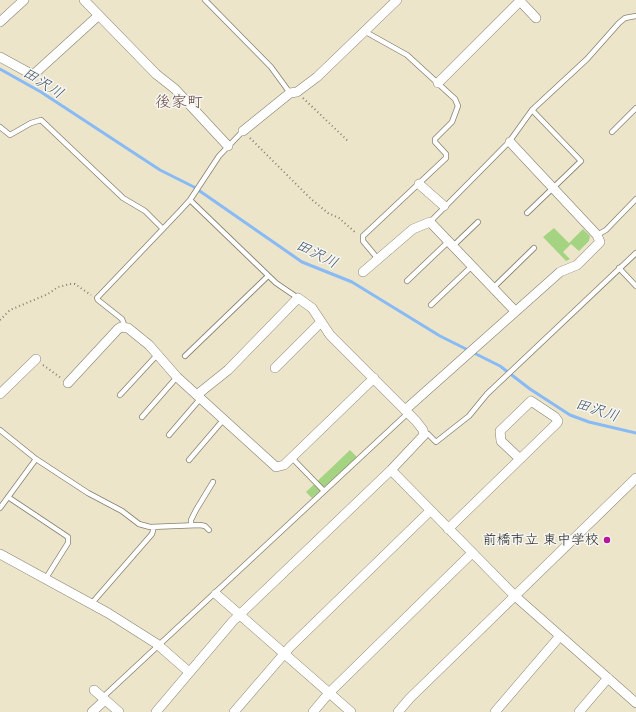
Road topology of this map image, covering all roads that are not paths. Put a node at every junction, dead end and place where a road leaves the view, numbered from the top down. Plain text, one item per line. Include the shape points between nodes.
1 (24, 0) edge
2 (84, 0) edge
3 (205, 0) edge
4 (397, 0) edge
5 (519, 1) edge
6 (99, 16) junction
7 (636, 16) edge
8 (536, 18) dead end
9 (0, 22) edge
10 (364, 31) junction
11 (0, 57) edge
12 (438, 83) junction
13 (293, 92) junction
14 (636, 108) edge
15 (532, 110) junction
16 (0, 127) edge
17 (243, 131) joint
18 (612, 132) dead end
19 (510, 142) junction
20 (228, 146) junction
21 (419, 184) junction
22 (553, 188) junction
23 (190, 200) junction
24 (636, 200) edge
25 (444, 206) junction
26 (527, 214) dead end
27 (430, 222) junction
28 (478, 222) dead end
29 (163, 229) junction
30 (597, 235) junction
31 (451, 244) junction
32 (534, 248) dead end
33 (636, 253) edge
34 (378, 259) junction
35 (472, 266) junction
36 (619, 268) junction
37 (363, 272) dead end
38 (268, 276) junction
39 (407, 281) dead end
40 (636, 286) edge
41 (493, 288) junction
42 (298, 298) junction
43 (431, 306) dead end
44 (515, 311) junction
45 (320, 323) junction
46 (125, 327) junction
47 (157, 355) junction
48 (185, 356) dead end
49 (36, 359) road end
50 (275, 368) dead end
51 (177, 377) junction
52 (374, 378) junction
53 (68, 383) road end
54 (0, 394) edge
55 (120, 395) dead end
56 (200, 396) junction
57 (407, 411) junction
58 (142, 417) dead end
59 (224, 419) junction
60 (0, 430) edge
61 (424, 433) junction
62 (169, 435) dead end
63 (292, 457) junction
64 (36, 459) junction
65 (520, 459) junction
66 (189, 460) dead end
67 (391, 470) junction
68 (636, 478) edge
69 (213, 482) dead end
70 (324, 490) junction
71 (8, 497) junction
72 (0, 508) edge
73 (430, 511) junction
74 (191, 525) junction
75 (154, 527) junction
76 (448, 529) junction
77 (209, 530) dead end
78 (472, 553) junction
79 (0, 554) edge
80 (46, 578) junction
81 (216, 594) junction
82 (515, 596) junction
83 (92, 603) junction
84 (239, 616) junction
85 (560, 636) junction
86 (159, 646) junction
87 (284, 654) junction
88 (189, 672) junction
89 (608, 678) junction
90 (94, 690) dead end
91 (329, 694) junction
92 (104, 699) junction
93 (636, 702) edge
94 (92, 712) edge
95 (119, 712) edge
96 (156, 712) edge
97 (234, 712) edge
98 (313, 712) edge
99 (351, 712) edge
100 (398, 712) edge
101 (495, 712) edge
102 (579, 712) edge

1 - 9 street
2 - 6 street
3 - 13 lane
4 - 10 street
5 - 8 street
5 - 12 street
6 - 11 street via 33,75
6 - 20 street via 156,74 175,89
7 - 15 lane via 625,18 619,23 587,59
10 - 12 lane via 401,50
10 - 13 street via 317,77
12 - 21 lane via 455,99 458,106 452,122 435,139 446,154 446,158
13 - 17 street
14 - 18 lane
15 - 19 lane
15 - 22 lane via 581,161
16 - 29 lane via 10,135 41,120 123,198 146,211
17 - 20 lane
19 - 22 street
19 - 25 lane
20 - 23 lane
21 - 25 street
21 - 34 lane via 362,237
22 - 26 lane
22 - 30 street
23 - 29 lane
23 - 38 lane
24 - 30 lane via 606,230
25 - 27 lane
27 - 31 street
27 - 34 street via 413,228
28 - 31 lane
29 - 46 lane via 98,299 122,319
30 - 44 street via 600,238 598,245 577,265 560,272
31 - 35 street
31 - 39 lane
32 - 41 lane
33 - 36 lane
34 - 37 street
35 - 41 street
35 - 43 lane
36 - 40 lane
36 - 61 lane via 487,394 474,411 439,441 434,441
38 - 42 lane
38 - 48 lane
41 - 44 street
42 - 45 street via 312,308
42 - 56 street
44 - 57 street
45 - 50 street
45 - 52 street
46 - 47 street
46 - 53 street via 118,329
47 - 51 street
47 - 55 lane
49 - 54 street
51 - 56 street
51 - 58 lane
52 - 57 street
52 - 63 street
56 - 59 street
56 - 62 lane
57 - 61 street
57 - 70 lane
59 - 63 street via 273,466 280,467
59 - 66 lane
60 - 64 lane
61 - 67 street
63 - 70 lane
64 - 71 lane
64 - 75 lane via 88,493 122,511 138,524
65 - 65 street via 558,421 531,401 500,431 501,441
65 - 76 street
67 - 73 street
67 - 84 street
68 - 82 street
69 - 74 lane via 196,510
70 - 81 lane
71 - 72 lane
71 - 80 lane via 68,537 68,543
73 - 76 street
73 - 87 street
74 - 75 lane
74 - 77 lane via 205,526
75 - 83 lane via 152,534
76 - 78 street
78 - 82 street
78 - 91 street
79 - 80 street
80 - 83 street
81 - 84 street
81 - 86 lane
82 - 85 street
82 - 100 street
83 - 86 street
84 - 87 street
84 - 88 street
85 - 89 street
85 - 101 street
86 - 88 street
86 - 92 lane
87 - 91 street
87 - 97 street
88 - 96 street
89 - 93 street
89 - 102 street
90 - 92 street
91 - 98 street
91 - 99 street
92 - 94 street
92 - 95 street

